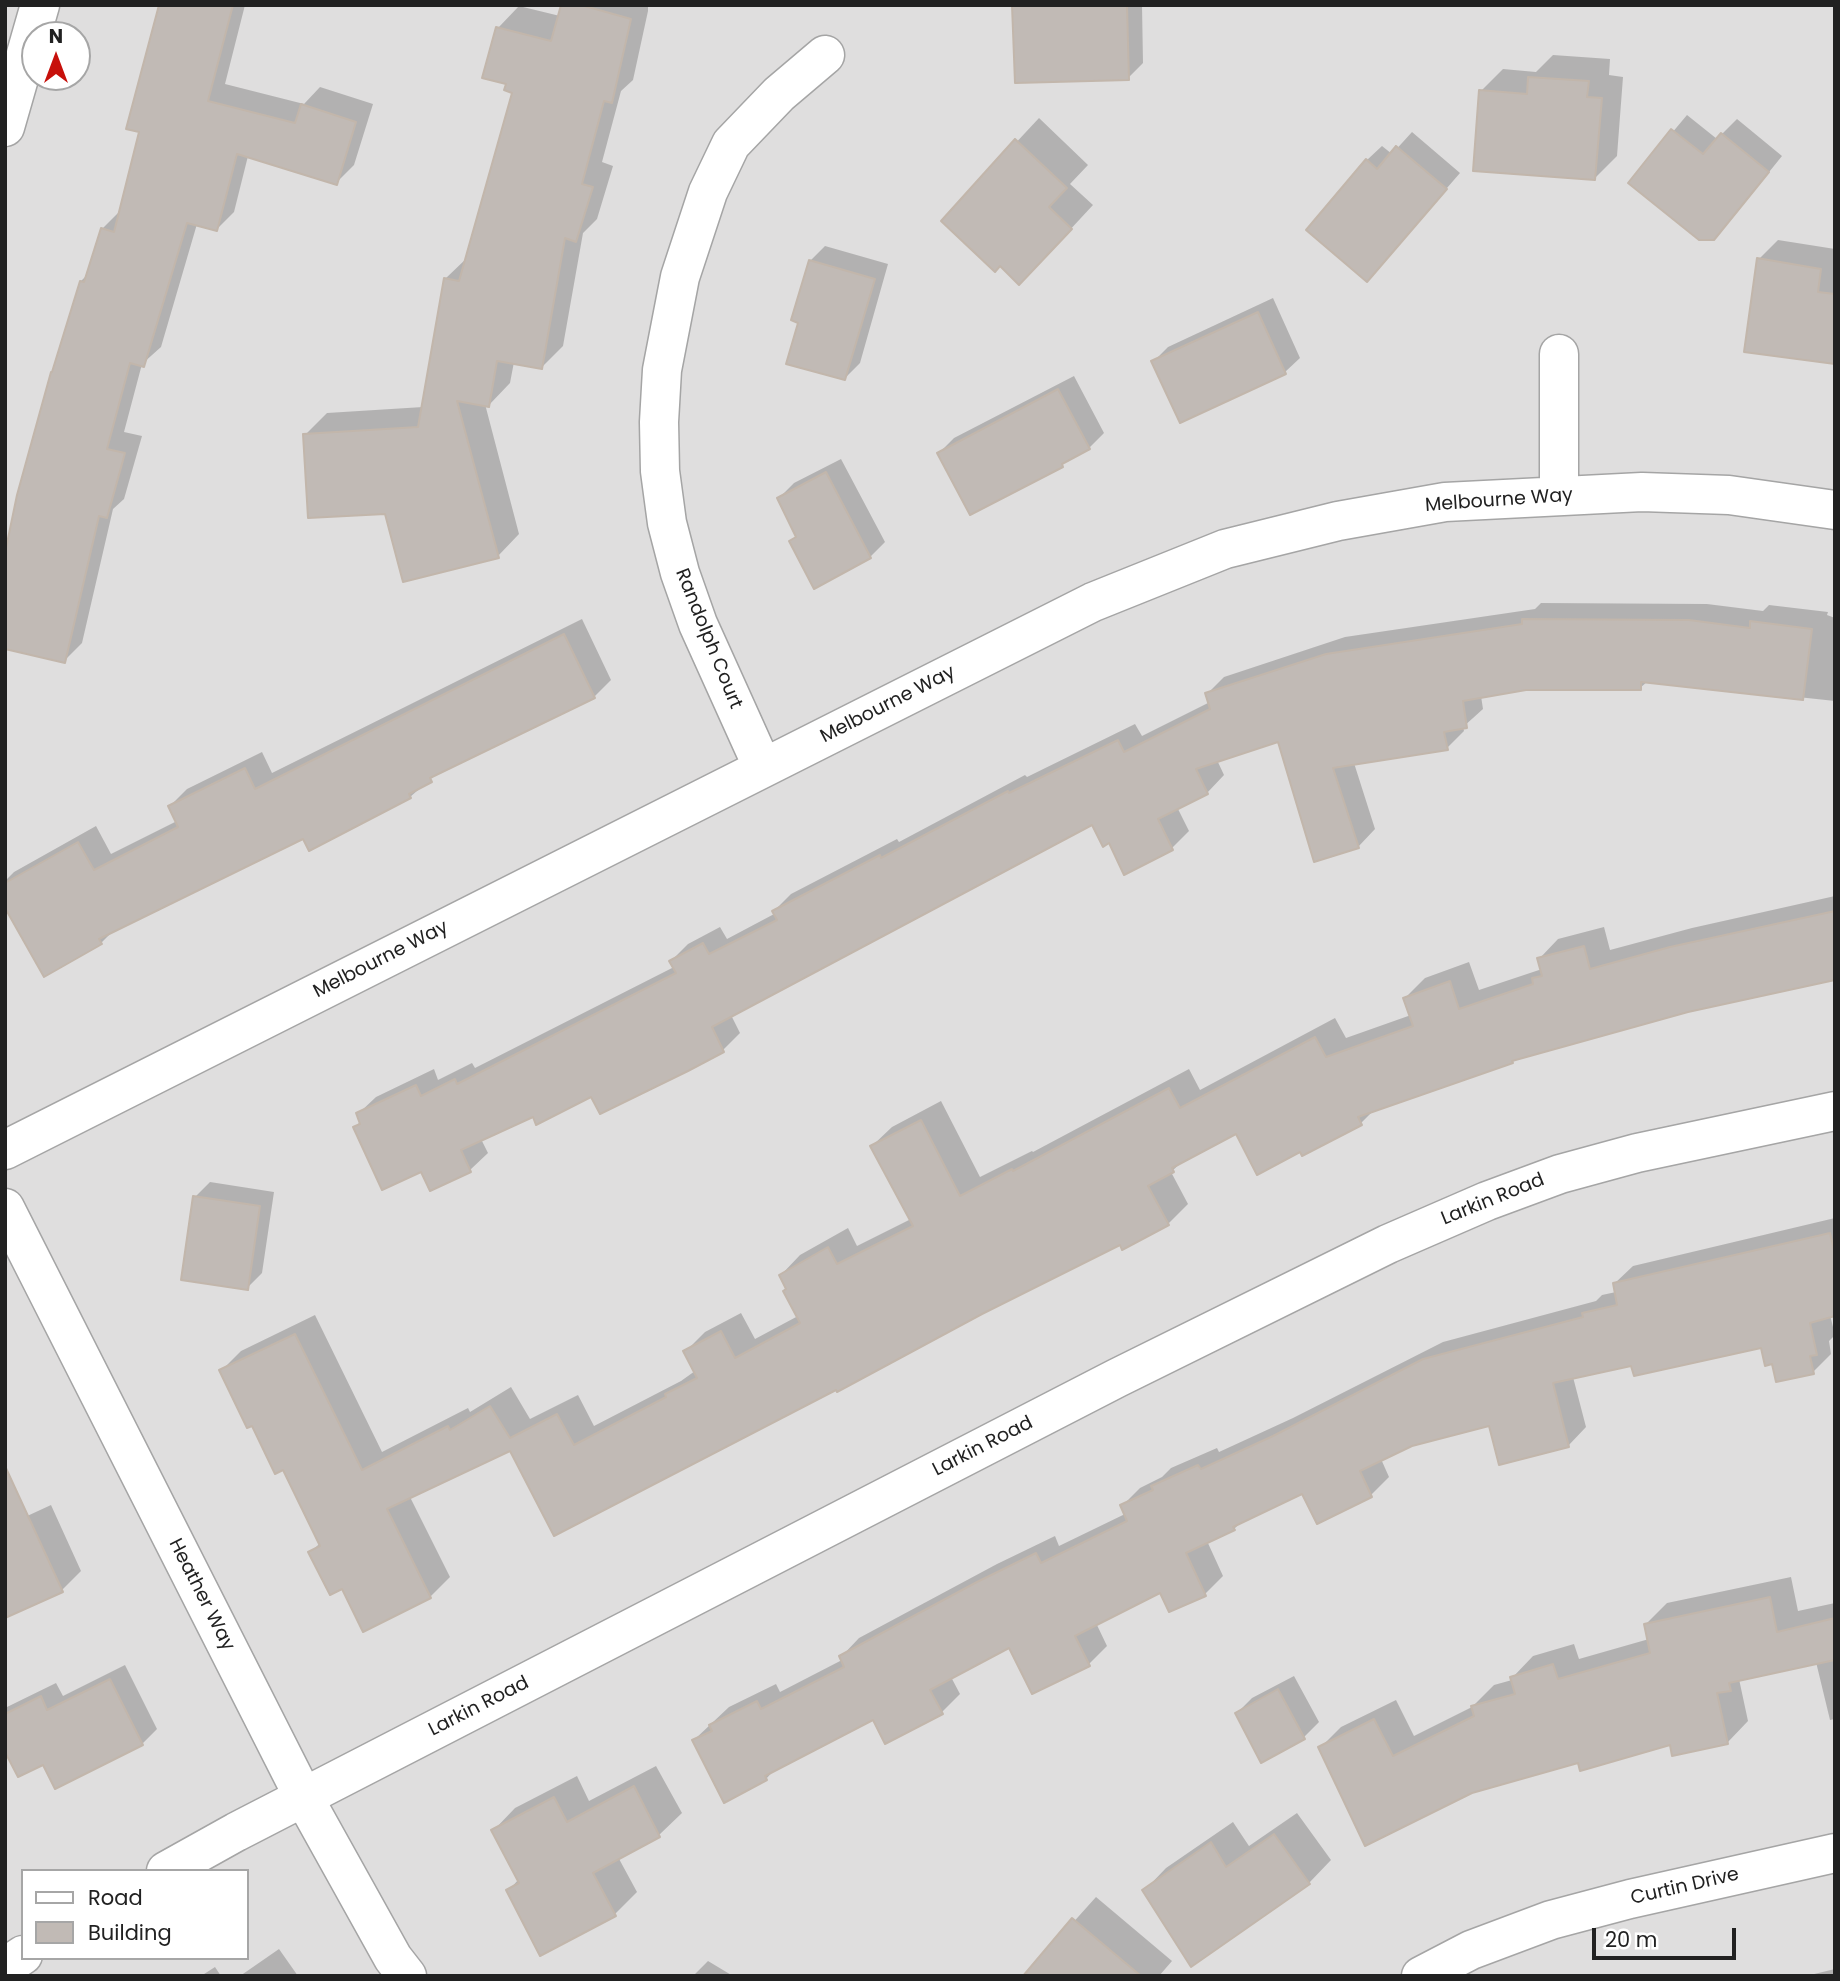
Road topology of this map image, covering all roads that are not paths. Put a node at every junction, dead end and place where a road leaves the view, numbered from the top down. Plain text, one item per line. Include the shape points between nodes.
1 (40, 5) edge
2 (825, 55) dead end
3 (5, 127) edge
4 (1559, 354) dead end
5 (1559, 496) junction
6 (1835, 510) edge
7 (763, 768) junction
8 (1835, 1111) edge
9 (5, 1150) edge
10 (5, 1208) edge
11 (304, 1798) junction
12 (1835, 1853) edge
13 (170, 1869) edge
14 (21, 1956) edge
15 (5, 1967) edge
16 (407, 1976) edge
17 (1421, 1976) edge

1 - 3 street
2 - 7 street, Randolph Court via 731,144 708,192 680,276 662,370 660,471 667,523 698,624
4 - 5 street
5 - 6 street, Melbourne Way via 1642,492 1729,495
5 - 7 street, Melbourne Way via 1445,502 1338,521 1225,549 1093,601
7 - 9 street, Melbourne Way
8 - 11 street, Larkin Road via 1560,1174 1388,1244 1117,1378
10 - 11 street, Heather Way
11 - 13 street, Larkin Road
11 - 16 street, Heather Way
12 - 17 street, Curtin Drive via 1551,1920 1471,1950
14 - 15 street

